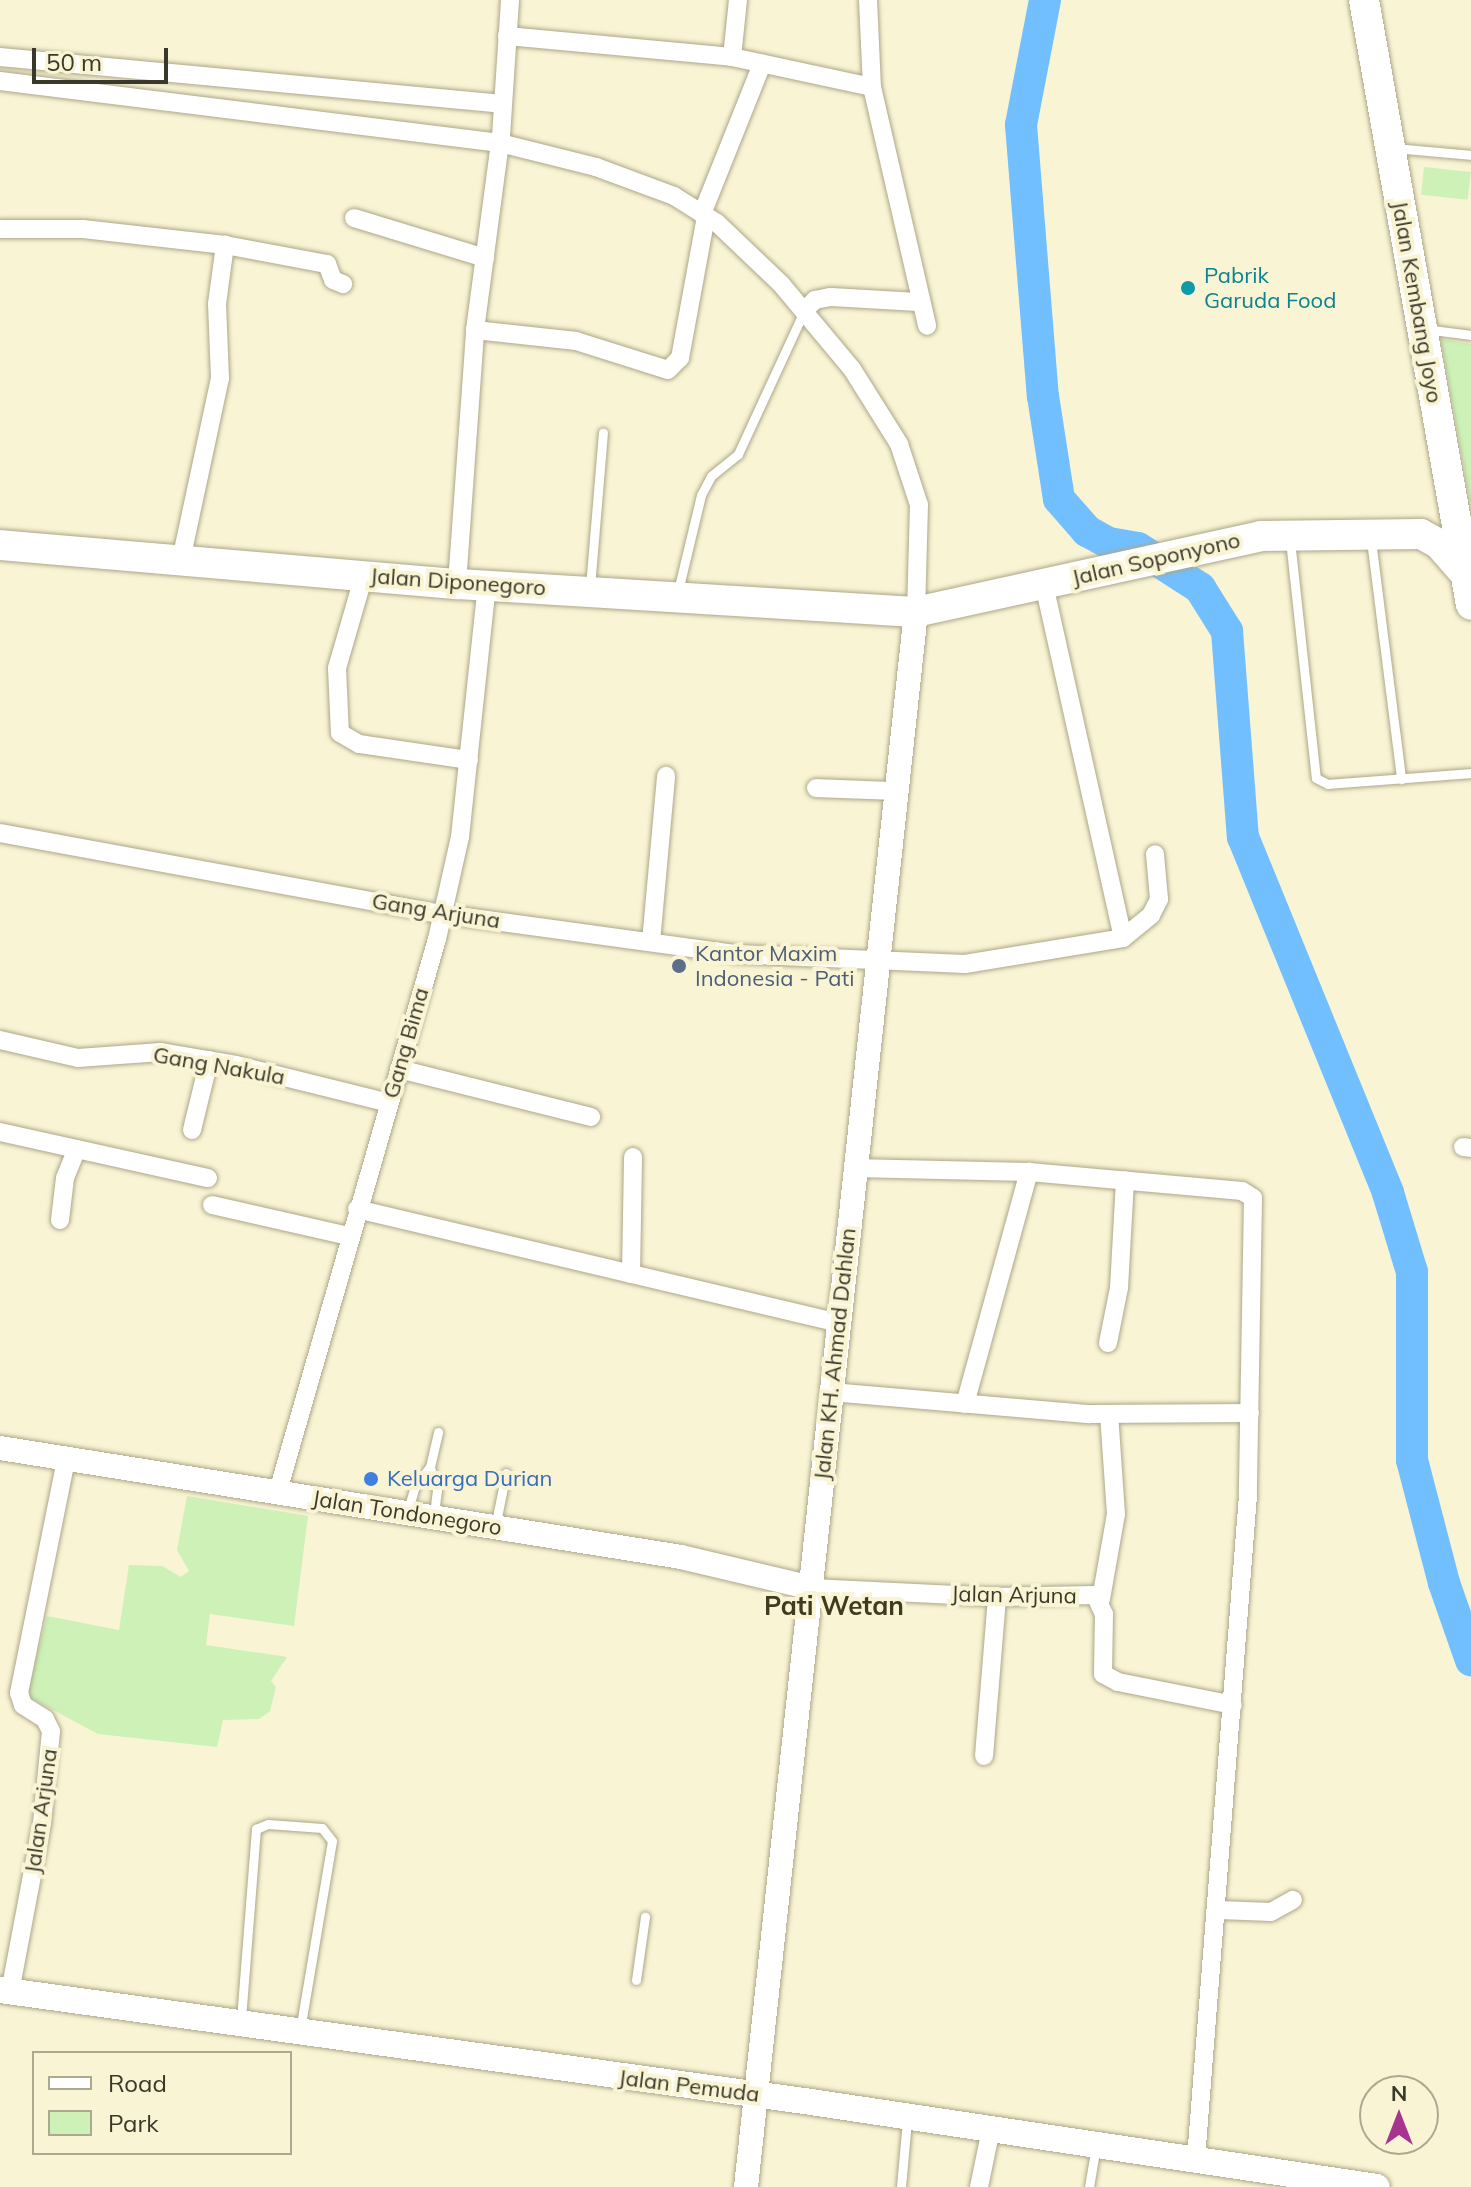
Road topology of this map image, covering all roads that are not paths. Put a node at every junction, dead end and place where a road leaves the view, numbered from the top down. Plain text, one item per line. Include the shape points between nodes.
1 (510, 0) edge
2 (738, 0) edge
3 (868, 0) edge
4 (1364, 0) edge
5 (507, 36) junction
6 (0, 57) edge
7 (732, 57) junction
8 (762, 64) junction
9 (0, 81) edge
10 (872, 87) junction
11 (503, 104) junction
12 (500, 143) junction
13 (1390, 148) junction
14 (1471, 155) edge
15 (704, 215) junction
16 (354, 218) dead end
17 (0, 229) edge
18 (225, 245) junction
19 (485, 258) junction
20 (343, 284) dead end
21 (918, 302) junction
22 (804, 311) junction
23 (927, 326) dead end
24 (1422, 329) junction
25 (475, 330) junction
26 (1471, 335) edge
27 (603, 433) dead end
28 (1446, 467) junction
29 (1384, 532) junction
30 (1290, 535) junction
31 (0, 545) edge
32 (181, 560) junction
33 (364, 575) junction
34 (457, 584) junction
35 (1044, 584) junction
36 (487, 585) junction
37 (590, 590) junction
38 (1469, 590) edge
39 (677, 597) junction
40 (916, 612) junction
41 (469, 760) junction
42 (1471, 773) edge
43 (666, 776) dead end
44 (1401, 779) junction
45 (816, 788) dead end
46 (895, 791) junction
47 (0, 833) edge
48 (1155, 854) dead end
49 (443, 914) junction
50 (1123, 938) junction
51 (651, 942) junction
52 (875, 964) junction
53 (0, 1040) edge
54 (209, 1060) junction
55 (399, 1069) junction
56 (389, 1103) junction
57 (591, 1117) dead end
58 (192, 1130) dead end
59 (0, 1132) edge
60 (77, 1149) junction
61 (633, 1157) dead end
62 (853, 1168) junction
63 (1029, 1172) junction
64 (208, 1178) dead end
65 (1125, 1180) junction
66 (212, 1205) dead end
67 (357, 1209) junction
68 (60, 1220) dead end
69 (349, 1236) junction
70 (631, 1274) junction
71 (838, 1323) junction
72 (1108, 1343) dead end
73 (831, 1392) junction
74 (965, 1404) junction
75 (1250, 1413) junction
76 (1109, 1414) junction
77 (438, 1432) dead end
78 (0, 1448) edge
79 (67, 1456) junction
80 (430, 1467) junction
81 (506, 1473) dead end
82 (278, 1491) junction
83 (407, 1513) junction
84 (434, 1517) junction
85 (495, 1527) junction
86 (812, 1588) junction
87 (997, 1597) junction
88 (1101, 1599) junction
89 (1233, 1705) junction
90 (984, 1756) dead end
91 (1293, 1900) dead end
92 (1219, 1910) junction
93 (645, 1917) dead end
94 (636, 1980) dead end
95 (5, 1991) edge
96 (240, 2026) junction
97 (300, 2034) junction
98 (756, 2095) junction
99 (907, 2116) junction
100 (991, 2129) junction
101 (1096, 2143) junction
102 (1196, 2159) junction
103 (1333, 2184) edge
104 (746, 2187) edge
105 (901, 2187) edge
106 (979, 2187) edge
107 (1089, 2187) edge
108 (1377, 2187) edge

1 - 5 street
2 - 7 street
3 - 10 street
4 - 13 main road, Jalan Kembang Joyo
5 - 7 street
5 - 11 street
6 - 11 street
7 - 8 street
8 - 10 street
8 - 15 street
9 - 12 street
10 - 21 street
11 - 12 street
12 - 15 street via 609,172 674,196
12 - 19 street
13 - 14 lane
13 - 24 main road, Jalan Kembang Joyo
15 - 22 street
15 - 25 street via 680,358 668,370 576,341
16 - 19 street
17 - 18 street via 83,229
18 - 20 street via 327,264 333,280
18 - 32 street via 217,304 220,378
19 - 25 street
21 - 22 street via 831,297 815,300
21 - 23 street
22 - 39 lane via 738,454 711,476 701,495
22 - 40 street via 852,369 911,473 919,505
24 - 26 lane
24 - 28 main road, Jalan Kembang Joyo
25 - 34 street
27 - 37 lane
28 - 29 main road via 1436,511
28 - 38 main road, Jalan Kembang Joyo
29 - 30 main road, Jalan Soponyono
29 - 38 main road via 1421,534 1439,544
29 - 44 lane
30 - 35 main road, Jalan Soponyono via 1208,545
30 - 44 lane via 1316,778 1328,784
31 - 32 main road, Jalan Diponegoro
32 - 33 main road, Jalan Diponegoro
33 - 34 main road, Jalan Diponegoro
33 - 41 street via 337,668 340,733 359,744
34 - 36 main road, Jalan Diponegoro
35 - 40 main road, Jalan Soponyono
35 - 50 street
36 - 37 main road, Jalan Diponegoro
36 - 41 street, Gang Bima
37 - 39 main road, Jalan Diponegoro
39 - 40 main road, Jalan Diponegoro
40 - 46 street, Jalan KH. Ahmad Dahlan
41 - 49 street, Gang Bima
42 - 44 lane
43 - 51 street
45 - 46 street
46 - 52 street, Jalan KH. Ahmad Dahlan
47 - 49 street, Gang Arjuna
48 - 50 street via 1159,899 1151,915
49 - 51 street, Gang Arjuna
49 - 55 street, Gang Bima
50 - 52 street, Gang Arjuna via 965,964
51 - 52 street, Gang Arjuna
52 - 62 street, Jalan KH. Ahmad Dahlan
53 - 54 street, Gang Nakula via 78,1058 161,1052
54 - 56 street, Gang Nakula
54 - 58 street
55 - 56 street, Gang Bima
55 - 57 street
56 - 67 street, Gang Bima
59 - 60 street
60 - 64 street
60 - 68 street via 65,1178
61 - 70 street
62 - 63 street
62 - 71 street, Jalan KH. Ahmad Dahlan
63 - 65 street
63 - 74 street
65 - 72 street via 1119,1288
65 - 75 street via 1242,1191 1253,1198
66 - 69 street
67 - 69 street, Gang Bima
67 - 70 street
69 - 82 street, Gang Bima
70 - 71 street
71 - 73 street, Jalan KH. Ahmad Dahlan
73 - 74 street
73 - 86 street, Jalan KH. Ahmad Dahlan
74 - 76 street
75 - 76 street
75 - 89 street
76 - 88 street via 1116,1514
77 - 80 lane
78 - 79 street, Jalan Tondonegoro
79 - 82 street, Jalan Tondonegoro
79 - 95 street, Jalan Arjuna via 19,1693 23,1705 45,1719 51,1731 42,1823
80 - 83 lane via 415,1486
80 - 84 lane via 437,1490
81 - 85 lane
82 - 83 street, Jalan Tondonegoro
83 - 84 street, Jalan Tondonegoro
84 - 85 street, Jalan Tondonegoro
85 - 86 street, Jalan Tondonegoro via 681,1557
86 - 87 street, Jalan Arjuna
86 - 98 street, Jalan KH. Ahmad Dahlan
87 - 88 street, Jalan Arjuna
87 - 90 street
88 - 89 street, Jalan Arjuna via 1103,1674 1118,1682
89 - 92 street
91 - 92 street via 1271,1912
92 - 102 street
93 - 94 lane
95 - 96 main road, Jalan Pemuda
96 - 97 main road, Jalan Pemuda
96 - 97 lane via 256,1829 268,1824 322,1828 332,1841
97 - 98 main road, Jalan Pemuda via 624,2069
98 - 99 main road, Jalan Pemuda
98 - 104 street, Jalan KH. Ahmad Dahlan
99 - 100 main road, Jalan Pemuda
99 - 105 lane
100 - 101 main road, Jalan Pemuda
100 - 106 street
101 - 102 main road, Jalan Pemuda
101 - 107 lane
102 - 103 main road, Jalan Pemuda
103 - 108 main road, Jalan Pemuda

